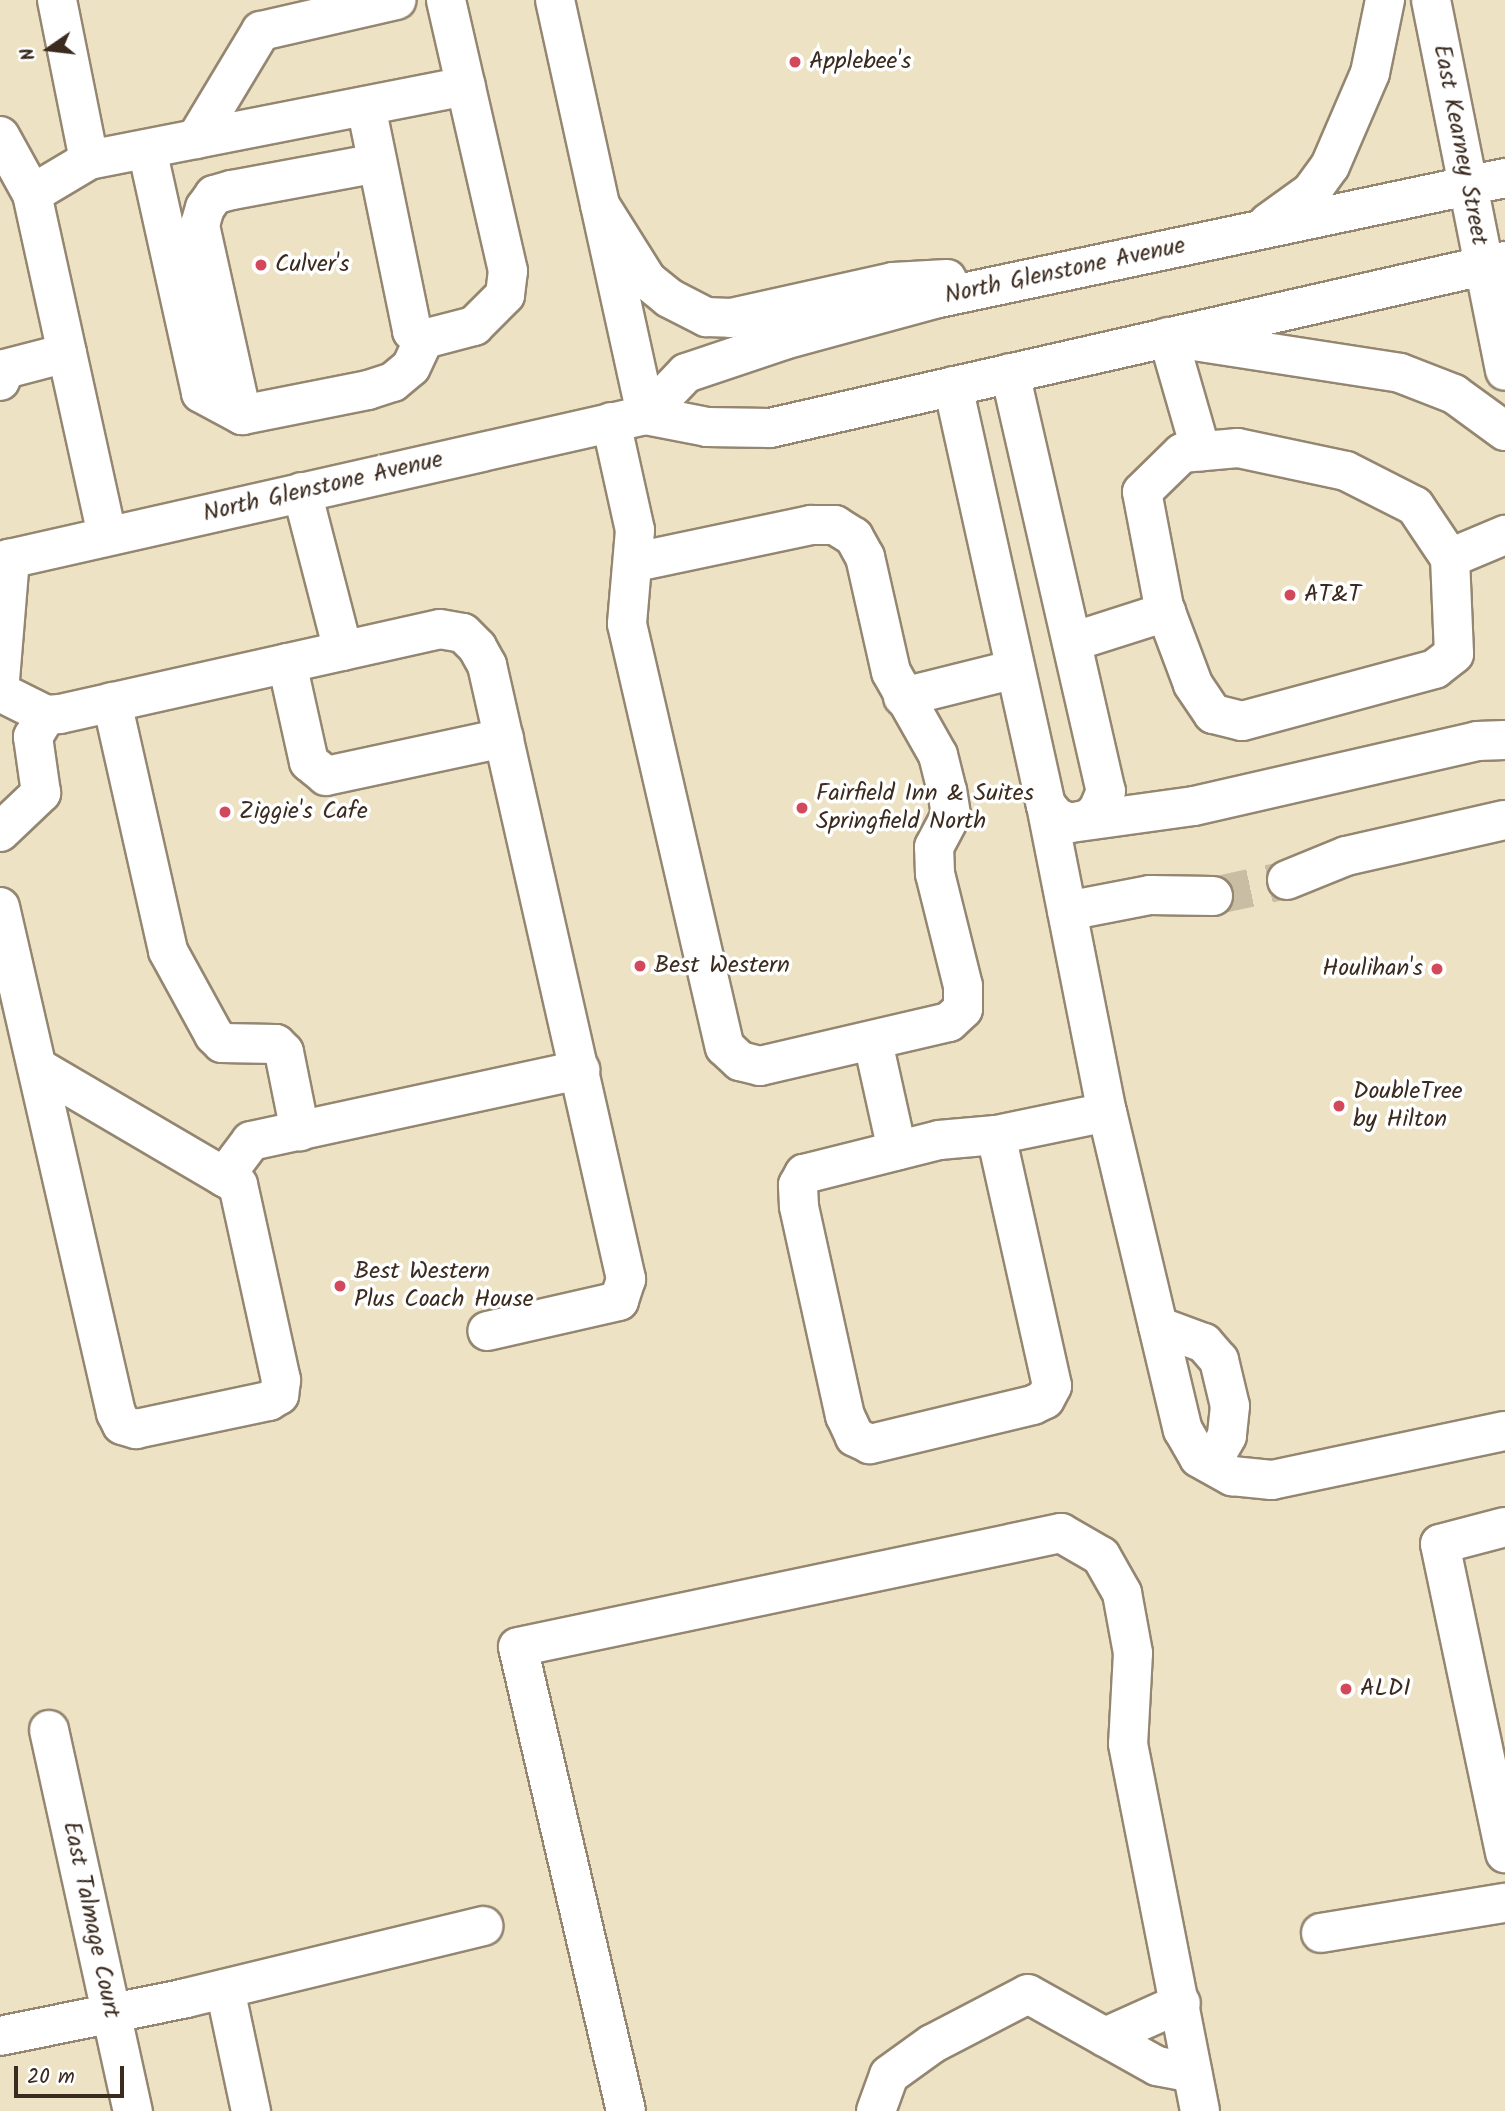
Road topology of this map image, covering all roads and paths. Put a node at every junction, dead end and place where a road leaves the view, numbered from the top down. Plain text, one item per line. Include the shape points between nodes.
1 (57, 0) edge
2 (396, 0) edge
3 (446, 0) edge
4 (555, 0) edge
5 (1385, 0) edge
6 (1431, 0) edge
7 (466, 86) junction
8 (366, 106) junction
9 (0, 136) edge
10 (196, 139) junction
11 (147, 149) junction
12 (89, 160) junction
13 (377, 163) junction
14 (1505, 178) edge
15 (1466, 187) junction
16 (32, 194) junction
17 (600, 205) junction
18 (1254, 232) junction
19 (1494, 263) edge
20 (1037, 277) junction
21 (1168, 337) junction
22 (424, 339) junction
23 (67, 353) junction
24 (2, 371) edge
25 (1505, 371) edge
26 (1010, 373) junction
27 (953, 386) junction
28 (242, 415) junction
29 (628, 419) junction
30 (1505, 431) edge
31 (1201, 451) junction
32 (302, 492) junction
33 (107, 536) junction
34 (1505, 536) edge
35 (1450, 558) junction
36 (5, 559) edge
37 (635, 562) junction
38 (1166, 612) junction
39 (1072, 642) junction
40 (343, 651) junction
41 (287, 663) junction
42 (1015, 668) junction
43 (0, 680) edge
44 (0, 692) edge
45 (903, 697) junction
46 (113, 702) junction
47 (46, 715) junction
48 (504, 738) junction
49 (1505, 740) edge
50 (1058, 814) junction
51 (1505, 820) edge
52 (0, 832) edge
53 (1287, 880) tunnel mouth
54 (1213, 896) tunnel mouth
55 (0, 907) edge
56 (1067, 911) junction
57 (873, 1042) junction
58 (37, 1067) junction
59 (580, 1070) junction
60 (1107, 1112) junction
61 (300, 1130) junction
62 (996, 1135) junction
63 (897, 1150) junction
64 (224, 1177) junction
65 (1158, 1326) junction
66 (486, 1331) dead end
67 (1505, 1431) edge
68 (1211, 1464) junction
69 (1505, 1527) edge
70 (49, 1730) dead end
71 (1505, 1853) edge
72 (1505, 1903) edge
73 (483, 1926) dead end
74 (1321, 1933) dead end
75 (225, 1989) junction
76 (1181, 2003) junction
77 (111, 2011) junction
78 (0, 2036) edge
79 (1105, 2037) junction
80 (1192, 2073) junction
81 (133, 2111) edge
82 (251, 2111) edge
83 (626, 2111) edge
84 (876, 2111) edge
85 (1200, 2111) edge

1 - 12 main road
2 - 10 main road via 261,31
3 - 7 main road
4 - 17 main road
5 - 18 main road via 1370,74 1330,166 1311,192
6 - 15 main road, East Kearney Street
7 - 8 main road
7 - 22 main road via 508,271 505,295 474,326
8 - 10 main road
8 - 13 main road
9 - 16 main road
10 - 11 main road
11 - 12 main road
11 - 28 main road via 201,394
12 - 16 main road
13 - 22 main road via 412,331
13 - 28 main road via 232,190 215,195 205,208 200,225
14 - 15 main road, North Glenstone Avenue
15 - 18 main road, North Glenstone Avenue
15 - 19 main road, East Kearney Street
16 - 23 main road
17 - 20 main road via 647,280 669,298 706,317 731,318 893,282
17 - 29 main road
18 - 20 main road, North Glenstone Avenue
19 - 21 main road, North Glenstone Avenue
19 - 25 main road, East Kearney Street
20 - 29 main road, North Glenstone Avenue via 784,340 686,373
21 - 26 main road, North Glenstone Avenue
21 - 30 main road via 1399,373 1454,394
21 - 31 main road
22 - 28 main road via 411,367 393,382
23 - 24 main road
23 - 33 main road
26 - 27 main road, North Glenstone Avenue
26 - 39 main road
27 - 29 main road, North Glenstone Avenue via 770,428 707,428
27 - 42 main road
29 - 32 main road, North Glenstone Avenue
29 - 37 main road
31 - 35 main road via 1238,448 1346,471 1415,506
31 - 38 main road via 1182,453 1142,492
32 - 33 main road, North Glenstone Avenue
32 - 40 main road
33 - 36 main road, North Glenstone Avenue
34 - 35 main road
35 - 38 main road via 1454,654 1435,669 1242,722 1213,714 1193,684
36 - 43 main road
37 - 45 main road via 811,525 835,525 854,537 865,557 891,671
37 - 57 main road via 627,593 627,624 725,1046 740,1061 760,1066
38 - 39 main road
39 - 50 main road via 1105,791 1089,819
40 - 41 main road
40 - 48 main road via 440,629 463,634 487,664
41 - 46 main road
41 - 48 main road via 310,762 326,776
42 - 45 main road
42 - 50 main road
44 - 47 main road
45 - 57 main road via 938,755 947,790 951,815 934,847 935,874 963,986 963,1009 932,1029
46 - 47 main road
46 - 61 main road via 167,951 222,1043 276,1044 284,1052
47 - 52 main road via 33,737 41,793
48 - 59 main road
49 - 50 main road via 1477,741 1155,812
50 - 56 main road
51 - 53 main road via 1346,856
54 - 56 main road via 1150,895
55 - 58 main road
56 - 60 main road
57 - 63 main road
58 - 64 main road
58 - 64 main road via 122,1425 136,1429 269,1401 279,1395 281,1380 238,1185
59 - 61 main road
59 - 66 main road via 626,1279 619,1301
60 - 62 main road
60 - 65 main road
61 - 64 main road via 251,1141
62 - 63 main road
62 - 63 main road via 1052,1386 1045,1399 1033,1405 870,1444 855,1437 845,1416 798,1185 804,1174 824,1166
65 - 68 main road via 1183,1430 1199,1458
65 - 68 main road via 1204,1343 1219,1360 1230,1406 1227,1436
67 - 68 main road via 1272,1480 1232,1476
69 - 71 main road via 1440,1544
70 - 77 main road, East Talmage Court
72 - 74 main road
73 - 75 main road
75 - 77 main road
75 - 82 main road
76 - 79 main road
76 - 80 main road
76 - 83 main road via 1128,1744 1133,1653 1122,1593 1101,1556 1061,1533 518,1647
77 - 78 main road
77 - 81 main road, East Talmage Court
79 - 80 main road via 1157,2066
79 - 84 main road via 1028,1994 932,2044 889,2075
80 - 85 main road

